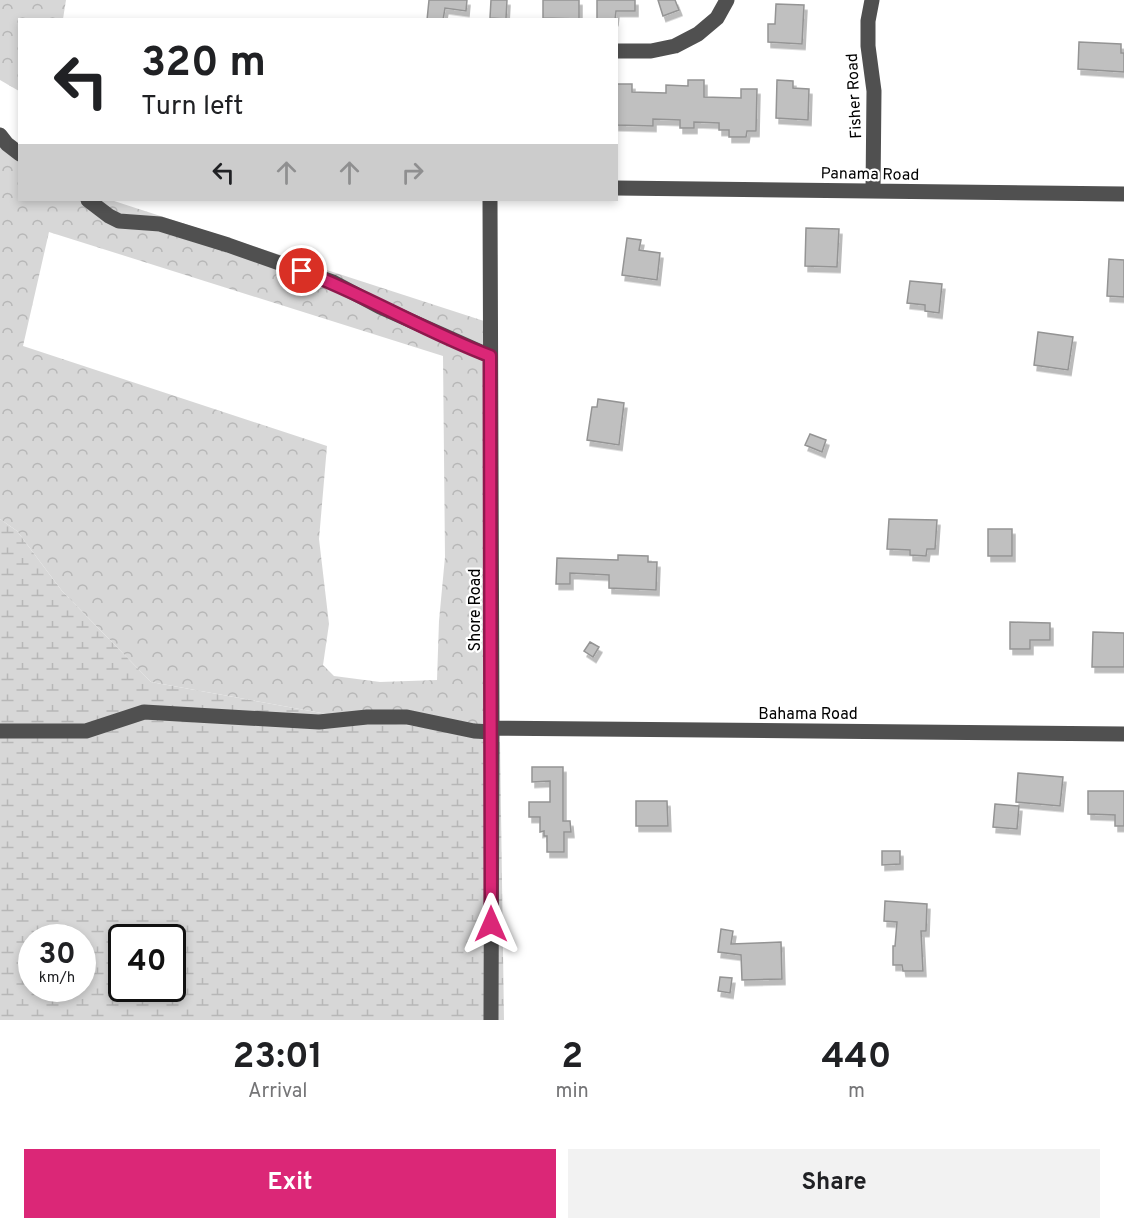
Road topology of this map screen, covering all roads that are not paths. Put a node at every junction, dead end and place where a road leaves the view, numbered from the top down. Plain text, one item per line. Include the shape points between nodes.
1 (727, 0) edge
2 (872, 0) edge
3 (618, 51) edge
4 (0, 135) edge
5 (18, 152) edge
6 (618, 188) edge
7 (873, 191) junction
8 (1124, 194) edge
9 (89, 201) edge
10 (490, 201) edge
11 (490, 356) junction
12 (492, 730) junction
13 (0, 731) edge
14 (1124, 734) edge
15 (491, 1020) edge

1 - 3 street via 717,18 675,46
2 - 7 street, Fisher Road via 868,38 874,91
4 - 5 street
6 - 7 street, Panama Road
7 - 8 street, Panama Road
9 - 11 street via 119,220 160,224 333,282
10 - 11 street, Shore Road
11 - 12 street, Shore Road
12 - 13 street, Bahama Road via 474,731 407,717 319,722 144,712 86,731
12 - 14 street, Bahama Road
12 - 15 street, Shore Road

